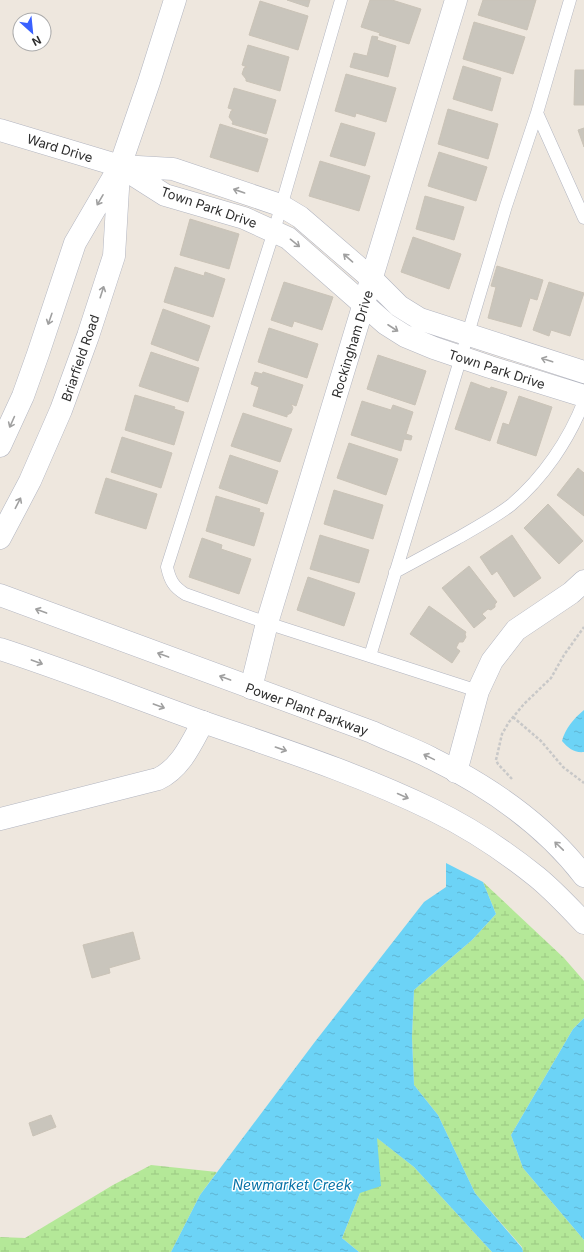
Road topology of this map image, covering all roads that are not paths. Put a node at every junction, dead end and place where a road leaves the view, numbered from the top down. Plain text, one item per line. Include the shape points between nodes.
1 (175, 0) edge
2 (341, 0) edge
3 (456, 0) edge
4 (570, 0) edge
5 (538, 113) junction
6 (0, 130) edge
7 (120, 166) junction
8 (280, 205) junction
9 (584, 218) edge
10 (274, 231) junction
11 (372, 279) junction
12 (364, 304) junction
13 (467, 333) junction
14 (461, 357) junction
15 (584, 372) edge
16 (584, 396) edge
17 (584, 401) edge
18 (0, 446) edge
19 (0, 538) edge
20 (394, 572) junction
21 (584, 581) edge
22 (0, 595) edge
23 (267, 623) junction
24 (0, 649) edge
25 (370, 656) junction
26 (251, 688) junction
27 (478, 691) junction
28 (203, 722) junction
29 (456, 772) junction
30 (0, 819) edge
31 (584, 876) edge
32 (584, 923) edge

1 - 7 street, Briarfield Road
2 - 8 lane
3 - 11 street, Rockingham Drive
4 - 5 lane
5 - 9 lane
5 - 13 lane
6 - 7 street, Ward Drive
8 -> 7 street, Town Park Drive via 173,169
7 - 10 street, Town Park Drive via 165,195 244,218
7 -> 18 street, Briarfield Road via 75,243 36,361
19 -> 7 street, Briarfield Road via 30,481 58,417 91,329 114,256
8 - 10 lane
11 -> 8 street, Town Park Drive via 300,217
10 -> 12 street, Town Park Drive via 288,238
10 - 23 lane via 167,567 175,588 185,594
11 - 12 street, Rockingham Drive
11 - 13 street, Town Park Drive via 400,306 420,319
12 -> 14 street, Town Park Drive via 386,324 405,336
12 - 23 street, Rockingham Drive
13 - 14 lane
15 -> 13 street, Town Park Drive
14 - 16 street, Town Park Drive
14 - 20 lane
17 - 20 lane via 578,419 567,438 539,478 511,505 484,523
20 - 25 lane
21 - 27 street via 571,593 516,630 492,661
26 -> 22 street, Power Plant Parkway
23 - 25 lane
23 - 26 street, Rockingham Drive
24 -> 28 street
25 - 27 lane
29 -> 26 street, Power Plant Parkway via 372,732
27 - 29 street
28 - 30 street via 176,766 158,779
28 -> 32 street via 330,766 435,811 472,832 538,878
31 -> 29 street, Power Plant Parkway via 569,857 541,830 511,806

